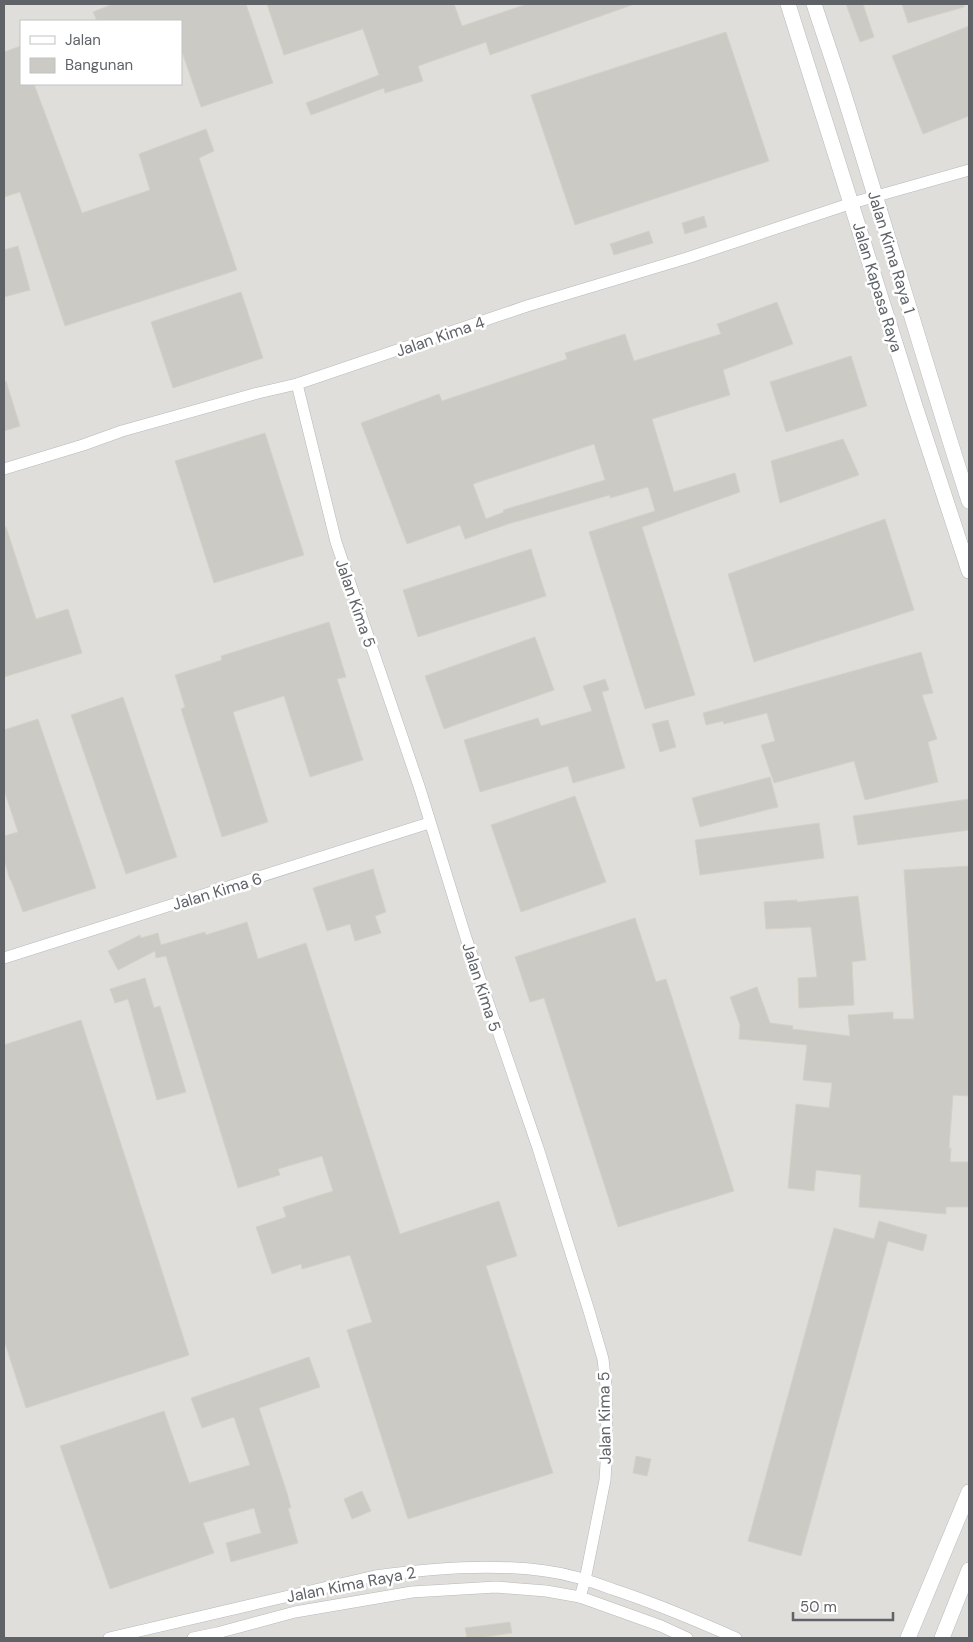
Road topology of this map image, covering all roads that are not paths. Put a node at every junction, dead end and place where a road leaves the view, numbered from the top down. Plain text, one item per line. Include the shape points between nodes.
1 (788, 4) edge
2 (814, 4) edge
3 (969, 170) edge
4 (875, 197) junction
5 (852, 203) junction
6 (297, 384) junction
7 (4, 470) edge
8 (969, 501) edge
9 (969, 571) edge
10 (429, 823) junction
11 (4, 958) edge
12 (969, 1492) edge
13 (969, 1570) edge
14 (585, 1580) junction
15 (580, 1597) junction
16 (109, 1638) edge
17 (192, 1638) edge
18 (687, 1638) edge
19 (736, 1638) edge
20 (908, 1638) edge
21 (942, 1638) edge

1 - 5 main road, Jalan Kapasa Raya
2 - 4 main road, Jalan Kima Raya 1
3 - 4 street, Jalan Kima 4
4 - 5 street, Jalan Kima 4
4 - 8 main road, Jalan Kima Raya 1
5 - 6 street, Jalan Kima 4 via 671,263 527,306
5 - 9 main road, Jalan Kapasa Raya
6 - 7 street, Jalan Kima 4 via 122,431
6 - 10 street, Jalan Kima 5 via 336,542
10 - 11 street, Jalan Kima 6
10 - 14 street, Jalan Kima 5 via 538,1148 602,1359 606,1386 607,1454
12 - 20 main road
13 - 21 main road
14 - 15 street, Jalan Kima 5
14 - 16 street, Jalan Kima Raya 2 via 546,1571 501,1568 418,1570 375,1576
14 - 19 street, Jalan Kima Raya 2 via 660,1605
15 - 17 street, Jalan Kima Raya 2 via 496,1586 412,1592 295,1612
15 - 18 street, Jalan Kima Raya 2

